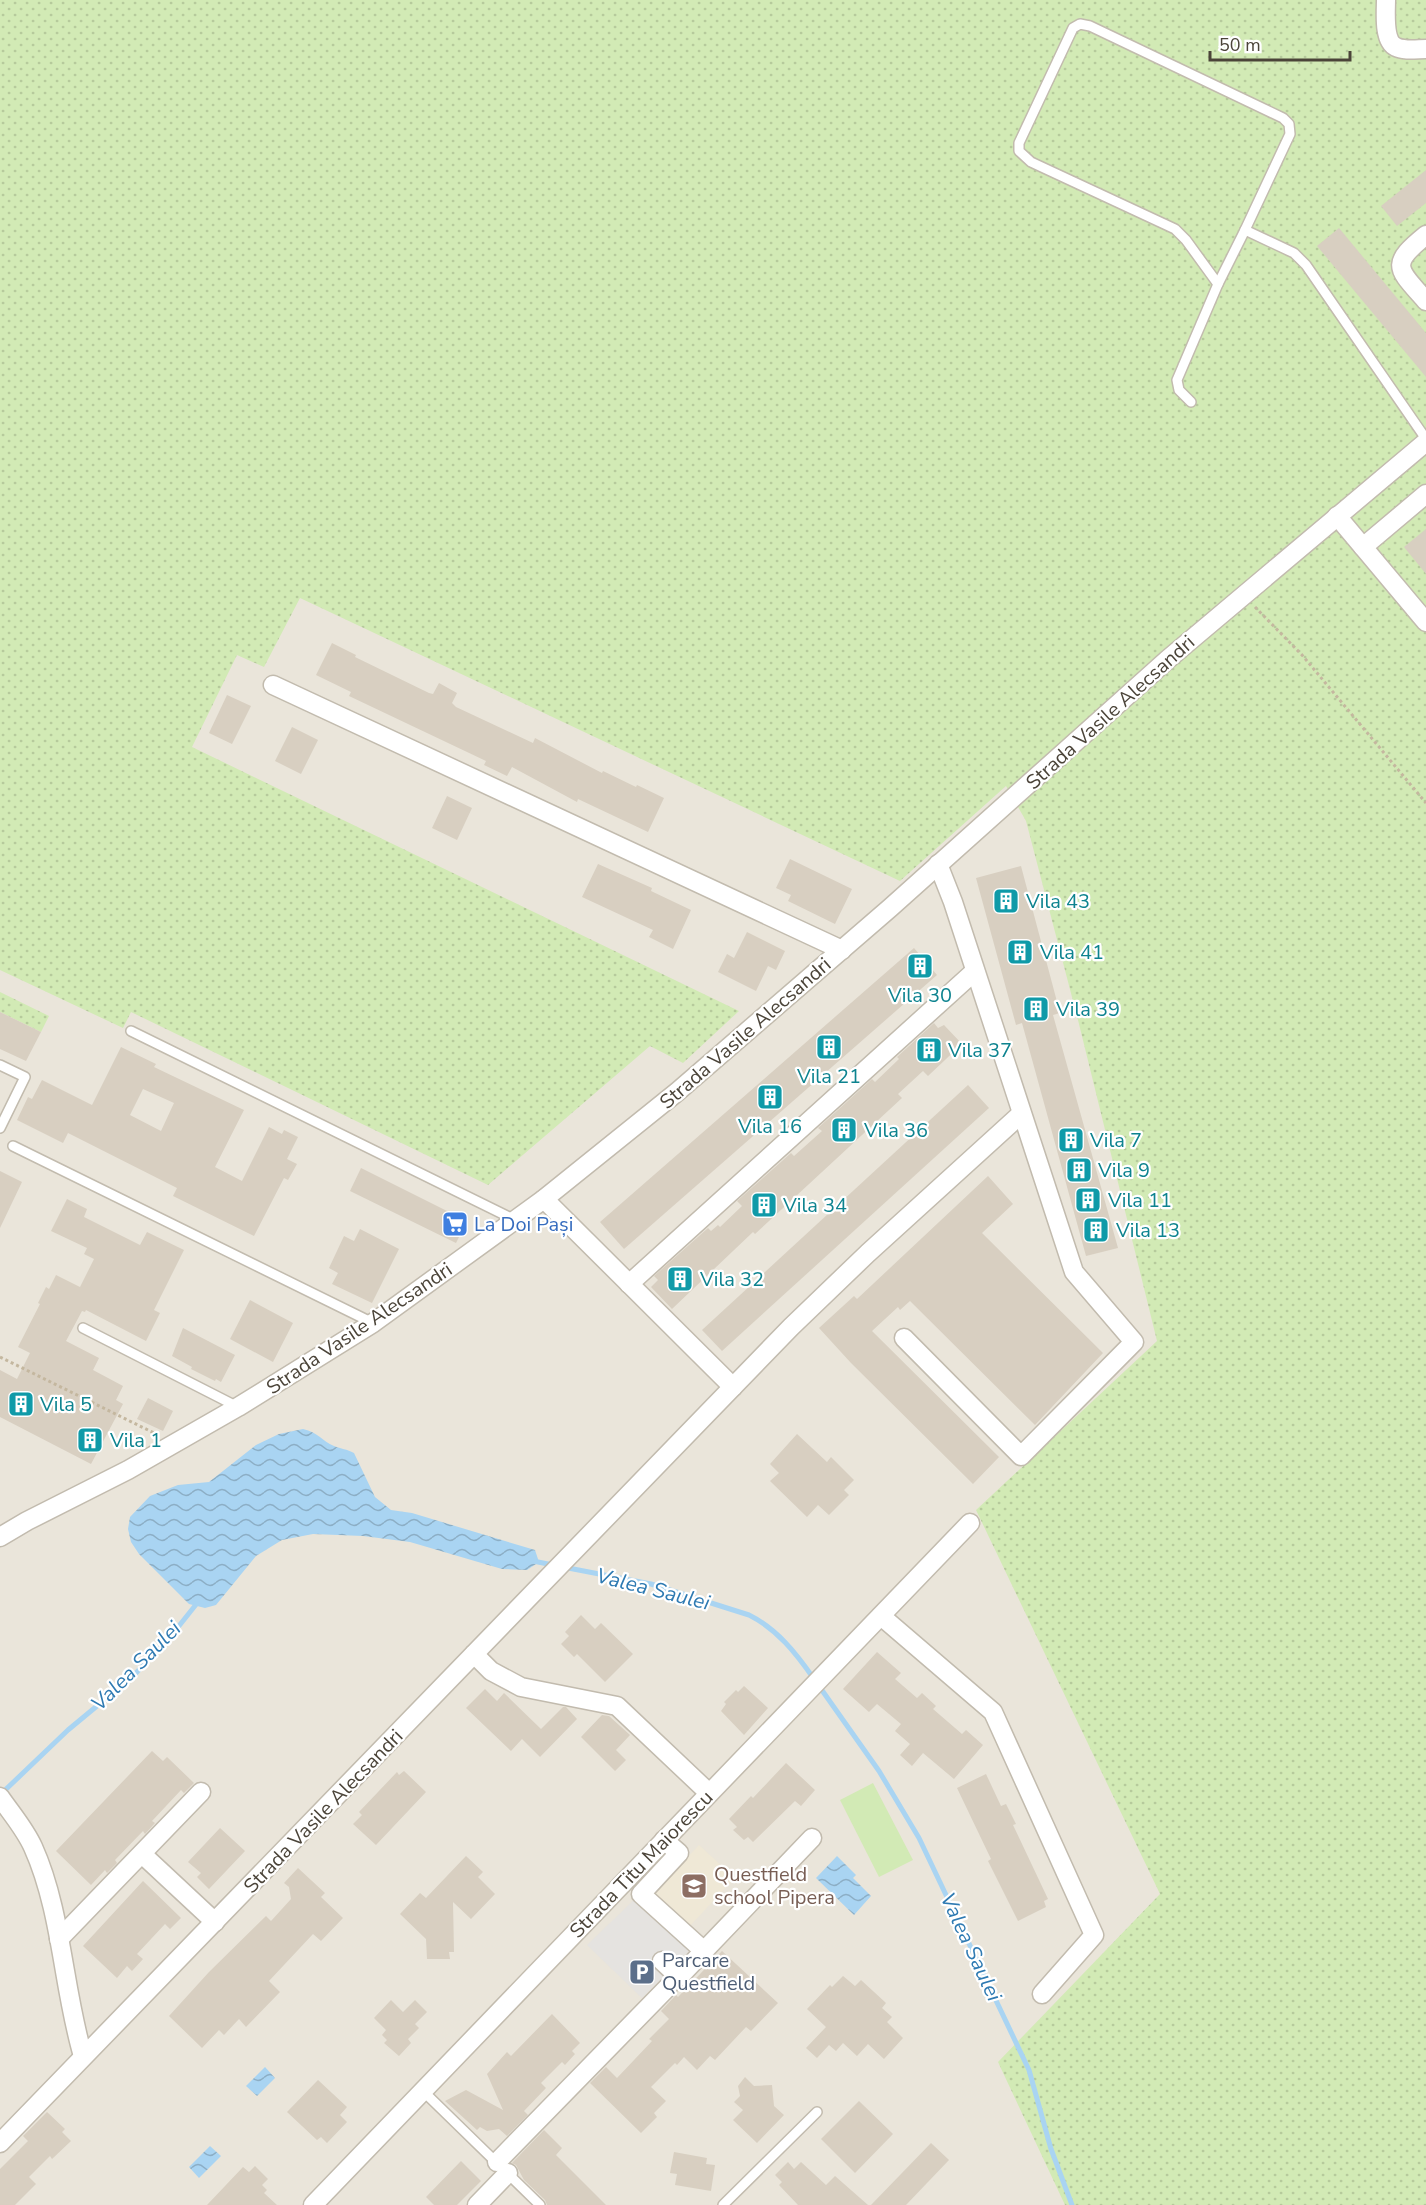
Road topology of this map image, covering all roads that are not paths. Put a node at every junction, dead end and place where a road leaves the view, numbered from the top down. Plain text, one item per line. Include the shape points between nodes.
1 (1386, 0) edge
2 (1426, 49) edge
3 (1245, 231) junction
4 (1426, 235) edge
5 (1218, 284) junction
6 (1426, 301) edge
7 (1191, 402) dead end
8 (1426, 440) edge
9 (1426, 494) edge
10 (1337, 516) junction
11 (1363, 547) junction
12 (1426, 622) edge
13 (273, 685) dead end
14 (938, 864) junction
15 (842, 950) junction
16 (975, 971) junction
17 (131, 1031) dead end
18 (0, 1065) edge
19 (1021, 1114) junction
20 (0, 1128) edge
21 (13, 1146) dead end
22 (544, 1199) junction
23 (515, 1220) junction
24 (629, 1284) junction
25 (373, 1323) junction
26 (83, 1328) dead end
27 (904, 1338) dead end
28 (733, 1387) junction
29 (238, 1407) junction
30 (970, 1522) dead end
31 (0, 1538) edge
32 (880, 1616) junction
33 (474, 1654) junction
34 (201, 1792) dead end
35 (710, 1793) junction
36 (2, 1800) edge
37 (812, 1838) dead end
38 (664, 1840) junction
39 (142, 1854) junction
40 (215, 1922) junction
41 (59, 1939) junction
42 (704, 1951) junction
43 (662, 1961) dead end
44 (668, 1987) dead end
45 (1042, 1994) dead end
46 (83, 2056) junction
47 (422, 2090) junction
48 (817, 2112) dead end
49 (0, 2143) edge
50 (503, 2168) junction
51 (313, 2205) edge
52 (477, 2205) edge
53 (540, 2205) edge
54 (723, 2205) edge

1 - 2 street via 1391,44 1401,49
3 - 5 lane
3 - 5 lane via 1290,134 1289,124 1090,26 1080,24 1073,28 1019,143 1019,151 1031,162 1174,230
3 - 8 lane via 1294,253 1306,265
4 - 6 street via 1405,252 1401,261 1401,271
5 - 7 lane via 1177,380 1179,390
8 - 10 street, Strada Vasile Alecsandri
9 - 11 street
10 - 11 street
10 - 14 street, Strada Vasile Alecsandri via 1167,660
11 - 12 street
13 - 15 street
14 - 15 street, Strada Vasile Alecsandri
14 - 16 street
15 - 22 street, Strada Vasile Alecsandri via 677,1092
16 - 19 street
16 - 24 street
17 - 23 lane
18 - 20 lane via 25,1077
19 - 27 street via 1074,1272 1134,1342 1021,1456
19 - 28 street, Strada Vasile Alecsandri via 868,1253
21 - 25 lane
22 - 23 street, Strada Vasile Alecsandri
22 - 24 street
23 - 25 street, Strada Vasile Alecsandri
24 - 28 street
25 - 29 street, Strada Vasile Alecsandri
26 - 29 lane
28 - 33 street, Strada Vasile Alecsandri
29 - 31 street, Strada Vasile Alecsandri
30 - 32 street, Strada Titu Maiorescu
32 - 35 street, Strada Titu Maiorescu
32 - 45 street via 993,1712 1094,1935
33 - 35 street via 491,1671 521,1687 617,1706
33 - 40 street, Strada Vasile Alecsandri
34 - 39 street
35 - 38 street, Strada Titu Maiorescu
36 - 41 street via 38,1857
37 - 42 street
38 - 42 street via 679,1853 641,1894
38 - 47 street, Strada Titu Maiorescu
39 - 40 street
39 - 41 street
40 - 46 street, Strada Vasile Alecsandri
41 - 46 street
42 - 43 street via 679,1977
44 - 50 street
46 - 49 street, Strada Vasile Alecsandri
47 - 50 lane
47 - 51 street, Strada Titu Maiorescu
48 - 54 lane
50 - 52 street
50 - 53 lane

